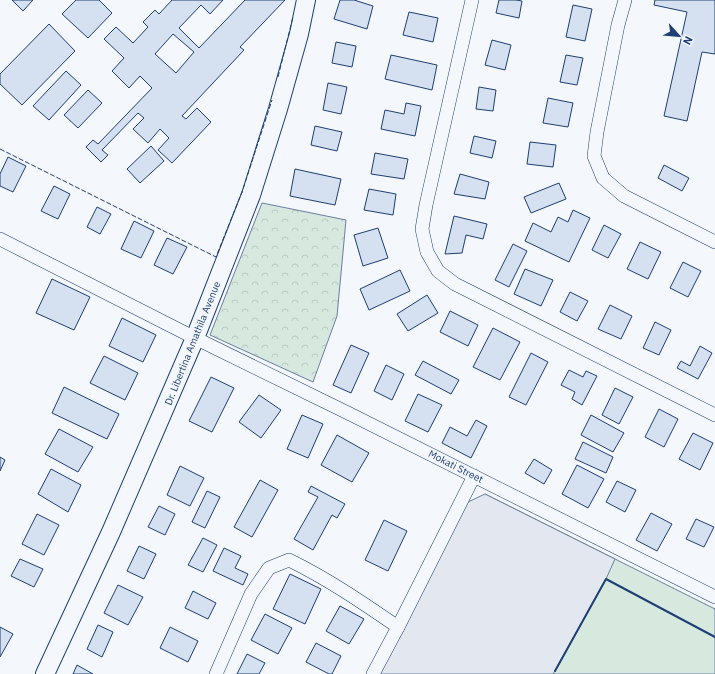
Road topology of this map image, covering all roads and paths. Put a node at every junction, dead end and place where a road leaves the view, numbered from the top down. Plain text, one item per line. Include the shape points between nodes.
1 (306, 0) edge
2 (472, 0) edge
3 (625, 0) edge
4 (0, 239) edge
5 (715, 242) edge
6 (195, 338) junction
7 (715, 414) edge
8 (474, 476) junction
9 (715, 597) edge
10 (398, 627) junction
11 (45, 674) edge
12 (216, 674) edge
13 (372, 674) edge

1 - 6 street, Dr. Libertina Amathila Avenue via 278,109 251,195
2 - 7 street via 422,229 427,252 438,271 454,284
3 - 5 street via 594,156 603,178 624,196
4 - 6 street, Mokati Street
6 - 8 street, Mokati Street
6 - 11 street, Dr. Libertina Amathila Avenue via 111,532
8 - 9 street, Mokati Street
8 - 10 street
10 - 12 street via 355,597 289,560 269,568 251,594
10 - 13 street

